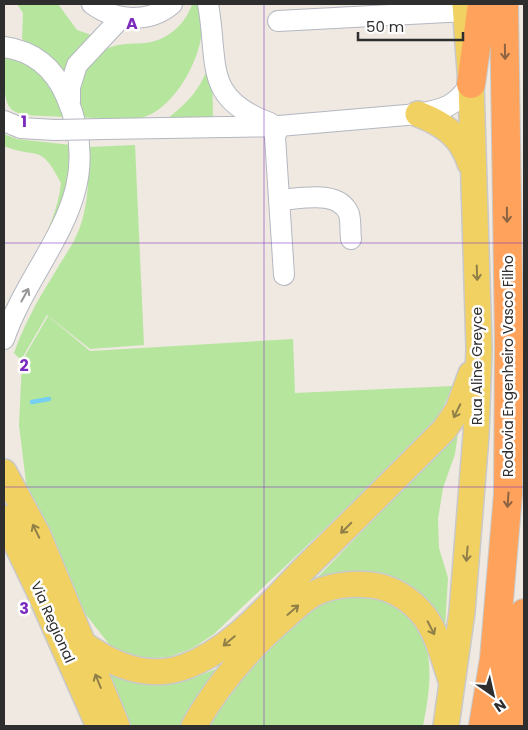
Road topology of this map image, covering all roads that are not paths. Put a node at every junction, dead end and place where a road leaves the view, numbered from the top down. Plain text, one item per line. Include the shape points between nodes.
1 (92, 4) edge
2 (172, 4) edge
3 (208, 4) edge
4 (504, 4) edge
5 (471, 6) edge
6 (120, 18) junction
7 (278, 21) dead end
8 (4, 46) edge
9 (471, 84) junction
10 (70, 104) junction
11 (418, 114) junction
12 (4, 121) edge
13 (279, 126) junction
14 (473, 173) junction
15 (279, 200) junction
16 (351, 238) dead end
17 (284, 275) dead end
18 (4, 339) edge
19 (479, 348) junction
20 (4, 472) edge
21 (4, 518) edge
22 (524, 613) edge
23 (82, 643) junction
24 (521, 648) junction
25 (453, 684) junction
26 (99, 726) edge
27 (117, 726) edge
28 (194, 726) edge
29 (446, 726) edge
30 (483, 726) edge
31 (510, 726) edge
32 (521, 726) edge

1 - 6 lane
2 - 6 lane via 152,14
3 - 13 lane via 222,91 239,109
4 -> 30 highway, Rodovia Engenheiro Vasco Filho via 508,494 494,659
5 - 7 lane
5 - 9 highway
6 - 10 lane via 77,65 70,87
8 - 10 lane via 27,53 48,67
9 - 11 lane via 453,104
9 - 14 main road, Rua Aline Greyce
18 -> 10 lane via 61,230 74,197 80,158
11 - 13 lane
11 - 14 main road via 453,132
12 - 13 lane, bridge via 22,128 55,130
13 - 15 lane via 275,137
14 -> 19 main road, Rua Aline Greyce
15 - 16 lane via 331,197 349,215
15 - 17 lane
19 -> 23 main road via 458,410 444,430 254,619 218,650 184,668 142,672 106,659
19 -> 25 main road, Rua Aline Greyce via 475,454
23 -> 20 main road via 38,535
21 - 26 main road, Via Regional via 40,590
22 - 24 highway
27 -> 23 main road
24 - 31 highway
24 - 32 highway
28 -> 25 main road via 219,686 267,632 303,601 321,590 341,584 378,586 396,592 411,603 426,618
25 - 29 main road, Rua Aline Greyce

